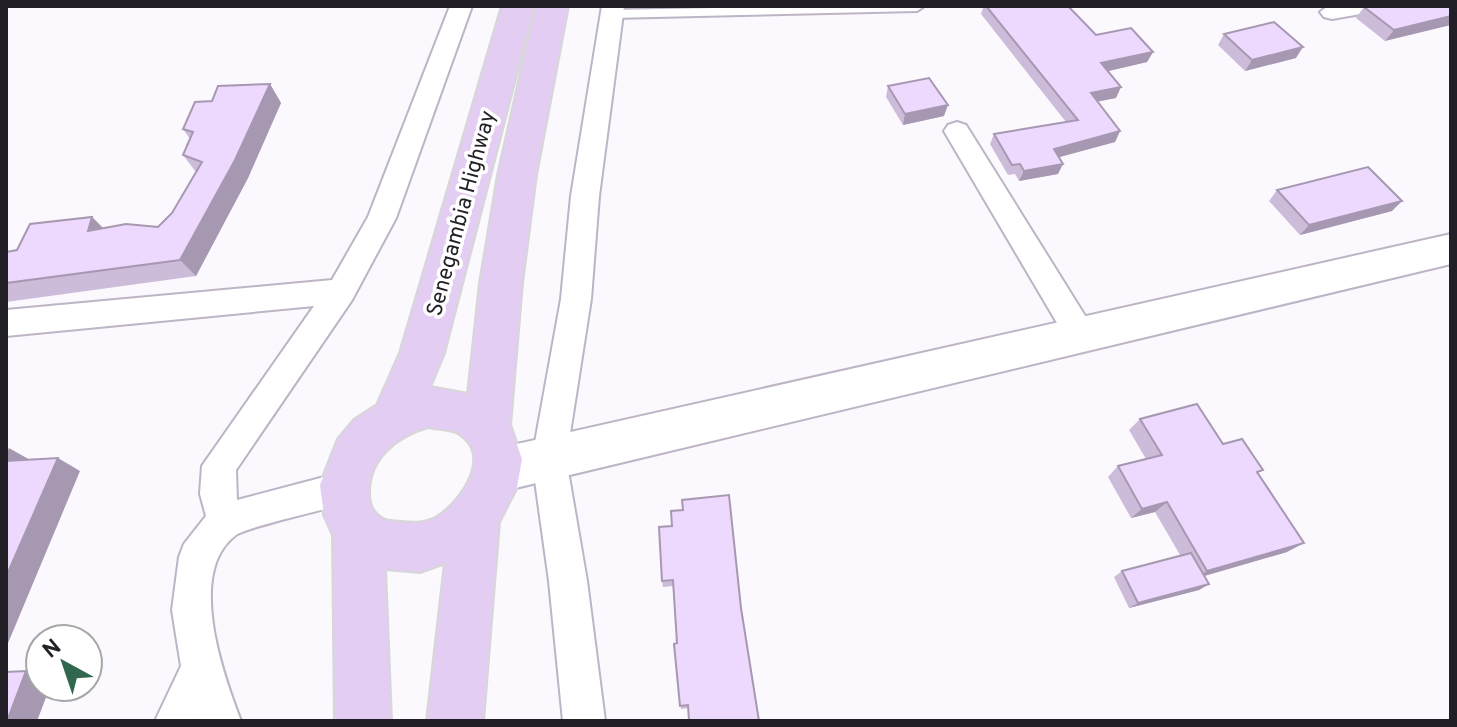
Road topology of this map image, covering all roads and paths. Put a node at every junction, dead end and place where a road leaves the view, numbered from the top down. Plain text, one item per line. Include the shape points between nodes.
1 (461, 6) edge
2 (518, 6) edge
3 (552, 6) edge
4 (1370, 6) edge
5 (917, 7) edge
6 (612, 10) edge
7 (1332, 12) dead end
8 (957, 131) dead end
9 (1451, 249) edge
10 (341, 291) junction
11 (6, 323) edge
12 (1081, 336) junction
13 (394, 418) junction
14 (493, 448) junction
15 (549, 459) junction
16 (350, 509) junction
17 (475, 518) junction
18 (225, 520) junction
19 (201, 668) junction
20 (176, 721) edge
21 (220, 721) edge
22 (363, 721) edge
23 (455, 721) edge
24 (584, 721) edge

1 - 10 street via 382,218
2 - 13 main road, Senegambia Highway via 422,353
3 - 14 main road, Senegambia Highway via 501,283
4 - 7 street
5 - 6 lane
6 - 15 street via 576,299
8 - 12 street
9 - 12 street
10 - 11 street
10 - 18 street via 219,466 218,494
12 - 15 street
13 - 14 main road via 428,407 461,410
13 - 16 main road via 354,455
14 - 15 street
14 - 17 main road via 496,486
15 - 24 street
16 - 17 main road via 371,541 405,549 443,541
16 - 18 street
16 - 22 main road
17 - 23 main road
18 - 19 street via 197,557 191,610
19 - 20 street
19 - 21 street

